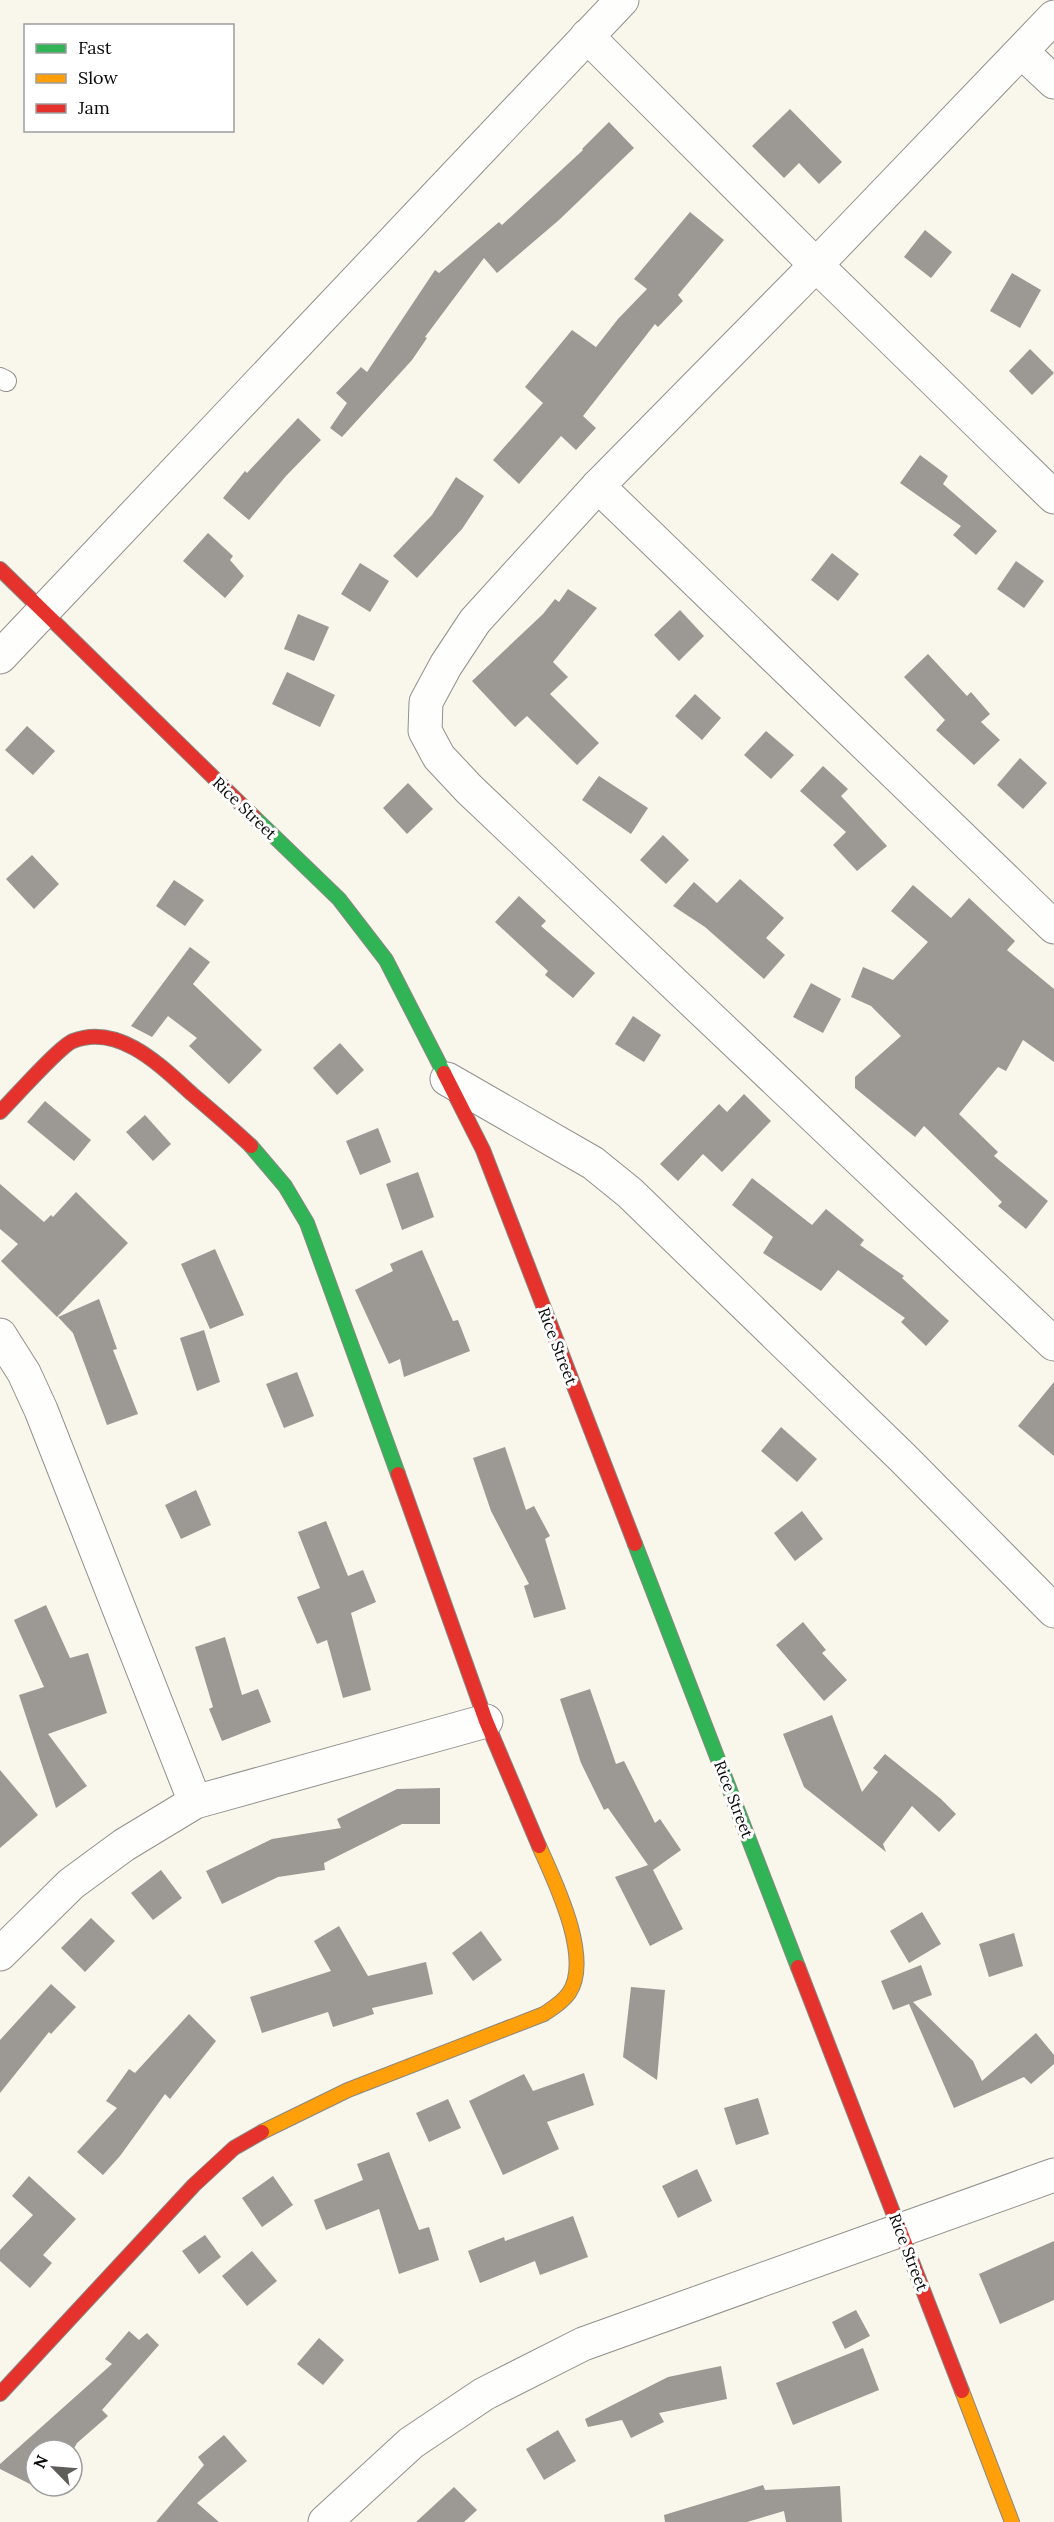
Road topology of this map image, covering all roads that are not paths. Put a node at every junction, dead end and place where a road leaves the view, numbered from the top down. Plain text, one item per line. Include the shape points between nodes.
1 (622, 0) edge
2 (1054, 17) edge
3 (587, 36) junction
4 (1022, 52) junction
5 (1054, 82) edge
6 (816, 265) junction
7 (598, 486) junction
8 (1054, 497) edge
9 (0, 569) edge
10 (43, 612) junction
11 (0, 657) edge
12 (1054, 927) edge
13 (447, 1079) junction
14 (0, 1112) edge
15 (0, 1335) edge
16 (1054, 1344) edge
17 (1054, 1611) edge
18 (486, 1720) junction
19 (195, 1802) junction
20 (0, 1954) edge
21 (1054, 2175) edge
22 (901, 2231) junction
23 (0, 2394) edge
24 (325, 2522) edge
25 (1012, 2522) edge

1 - 3 street
2 - 4 street
3 - 6 street
3 - 10 street
4 - 5 street
4 - 6 street
6 - 7 street
6 - 8 street
7 - 12 street
7 - 16 street via 475,621 426,702 425,731 439,757 478,797
9 - 10 street, Rice Street
10 - 11 street
10 - 13 street, Rice Street via 339,899 386,960
13 - 17 street via 593,1163 630,1193
13 - 22 street, Rice Street via 483,1150
14 - 18 street via 70,1042 106,1037 153,1059 254,1148 285,1186 307,1223 327,1273
15 - 19 street via 41,1410
18 - 19 street
18 - 23 street via 567,1911 577,1962 570,1992 544,2014 348,2090 234,2148 194,2185
19 - 20 street via 124,1845 71,1884
21 - 22 street
22 - 24 street via 583,2344 484,2394 411,2443
22 - 25 street, Rice Street

